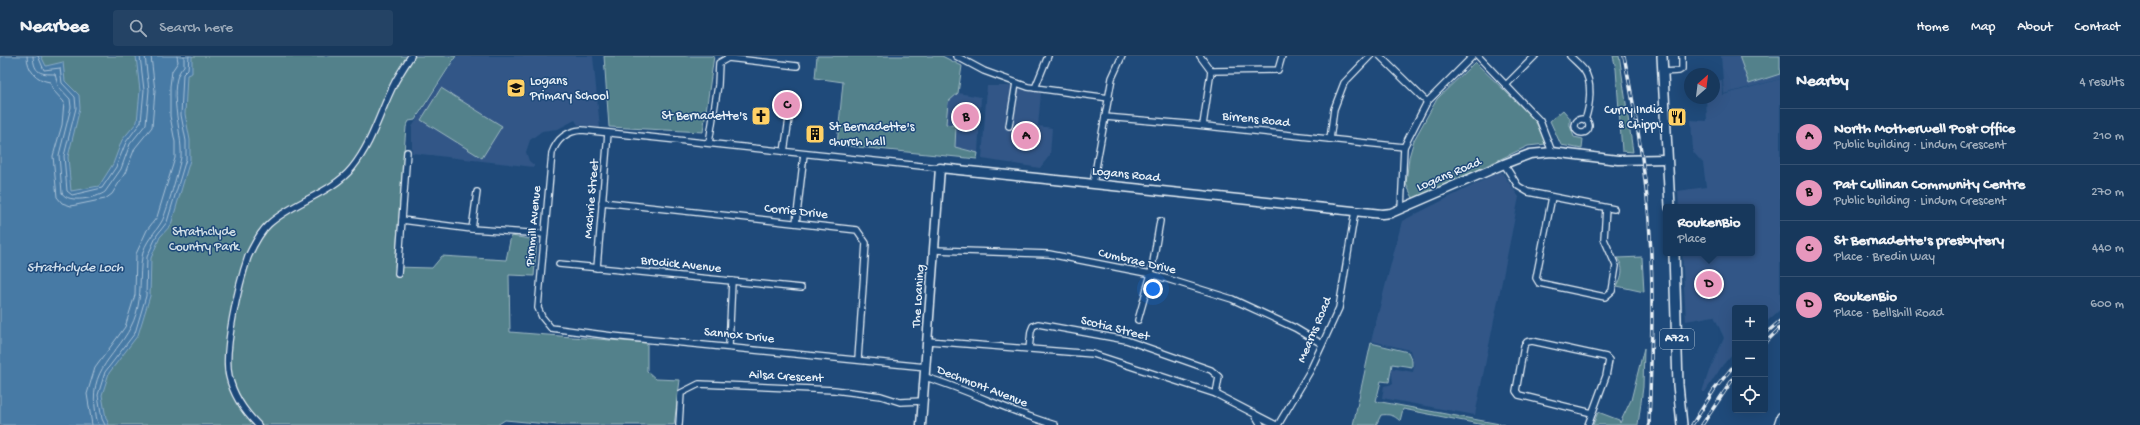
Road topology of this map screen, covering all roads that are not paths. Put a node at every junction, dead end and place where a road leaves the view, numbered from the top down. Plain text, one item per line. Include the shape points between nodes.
1 (412, 56) edge
2 (956, 56) edge
3 (1048, 56) edge
4 (1122, 56) edge
5 (1200, 56) edge
6 (1282, 56) edge
7 (1370, 56) edge
8 (1380, 56) edge
9 (1473, 56) edge
10 (1478, 56) edge
11 (1535, 56) edge
12 (1570, 56) edge
13 (1662, 56) edge
14 (1682, 56) edge
15 (797, 66) dead end
16 (1211, 71) junction
17 (1663, 72) junction
18 (1016, 83) junction
19 (1506, 85) junction
20 (1035, 88) junction
21 (1109, 98) junction
22 (1427, 102) junction
23 (1105, 117) junction
24 (789, 119) dead end
25 (1585, 120) dead end
26 (1203, 125) junction
27 (1009, 126) dead end
28 (573, 132) joint
29 (608, 133) junction
30 (1330, 139) junction
31 (709, 143) junction
32 (1404, 147) junction
33 (784, 152) junction
34 (1552, 152) junction
35 (804, 154) junction
36 (400, 157) dead end
37 (1666, 159) junction
38 (1504, 164) junction
39 (940, 168) junction
40 (1093, 184) junction
41 (477, 192) dead end
42 (1552, 197) junction
43 (602, 202) junction
44 (1670, 204) edge
45 (1606, 208) junction
46 (1401, 209) junction
47 (1614, 209) dead end
48 (1355, 211) junction
49 (402, 220) junction
50 (1160, 221) dead end
51 (796, 223) junction
52 (472, 229) junction
53 (544, 234) junction
54 (934, 250) junction
55 (1674, 256) edge
56 (559, 264) dead end
57 (597, 268) junction
58 (398, 274) dead end
59 (1151, 274) junction
60 (732, 281) junction
61 (801, 288) dead end
62 (1138, 320) dead end
63 (551, 328) joint
64 (928, 341) junction
65 (1322, 344) junction
66 (729, 346) junction
67 (1029, 349) junction
68 (858, 359) junction
69 (926, 367) junction
70 (925, 377) junction
71 (1216, 394) junction
72 (923, 401) junction
73 (1253, 412) junction
74 (1592, 413) junction
75 (1780, 416) edge
76 (258, 425) edge
77 (679, 425) edge
78 (921, 425) edge
79 (1055, 425) edge
80 (1261, 425) edge
81 (1277, 425) edge
82 (1588, 425) edge
83 (1682, 425) edge
84 (1776, 425) edge

1 - 76 street via 395,82 366,149 351,170 326,189 289,209 268,225 248,257 227,353 228,376 236,396
2 - 18 street via 984,71
3 - 20 street
4 - 21 street via 1112,78
5 - 16 street
6 - 16 street via 1278,70
7 - 30 street via 1344,83 1334,109
8 - 22 street
9 - 22 street
10 - 19 street
11 - 19 street
12 - 25 street via 1584,70 1588,80 1588,112
13 - 17 main road
14 - 17 street via 1682,69
15 - 31 street via 728,58 722,60 719,63
16 - 26 street
17 - 37 main road
18 - 20 street
18 - 27 street
19 - 34 street via 1540,121
20 - 21 street
21 - 23 street
22 - 32 street
23 - 26 street, Birrens Road
23 - 40 street
24 - 33 street
26 - 30 street, Birrens Road
28 - 29 street, Logans Road via 582,130
28 - 53 street, Pirnmill Avenue via 561,138 552,153
29 - 31 street, Logans Road
29 - 43 street, Machrie Street
30 - 32 street, Birrens Road
31 - 33 street, Logans Road
32 - 46 street
33 - 35 street, Logans Road
34 - 37 street, Logans Road via 1618,160
34 - 38 street, Logans Road via 1530,154
35 - 39 street, Logans Road
35 - 51 street
36 - 49 street via 407,155
37 - 44 main road
38 - 42 street via 1518,186 1528,192
38 - 46 street, Logans Road
39 - 40 street, Logans Road
39 - 54 street, The Loaning
40 - 48 street, Logans Road
41 - 52 street
42 - 45 street
42 - 45 street via 1536,278 1539,283 1605,297 1612,291 1616,266 1604,239
43 - 51 street, Corrie Drive
43 - 57 street, Machrie Street
45 - 47 street
46 - 48 street, Logans Road via 1382,214
48 - 65 street, Mearns Road via 1339,308
49 - 52 street
49 - 58 street
50 - 59 street
51 - 68 street, Corrie Drive via 857,230 866,243
52 - 53 street
53 - 63 street, Pirnmill Avenue via 538,308
54 - 59 street, Cumbrae Drive via 1049,254
54 - 64 street, The Loaning
55 - 83 main road, A721 via 1678,385
56 - 57 street, Brodick Avenue
57 - 60 street, Brodick Avenue
59 - 62 street
59 - 65 street, Cumbrae Drive via 1232,299 1295,328
60 - 61 street, Brodick Avenue
60 - 66 street
63 - 66 street, Sannox Drive
64 - 67 street
64 - 69 street, The Loaning
65 - 81 street, Mearns Road via 1310,371
66 - 68 street, Sannox Drive
67 - 71 street via 1093,354
67 - 71 street, Scotia Street via 1031,331 1033,326 1038,324 1126,340 1211,370 1219,377
68 - 69 street, Sannox Drive
69 - 70 street, The Loaning
70 - 72 street, The Loaning
70 - 79 street, Dechmont Avenue via 949,384 1027,417
71 - 73 street
72 - 77 street, Ailsa Crescent via 900,402 881,396 834,390 699,384 681,393
72 - 78 street, The Loaning
73 - 80 street
73 - 81 street
74 - 74 street via 1519,395 1516,391 1524,346 1527,342 1606,357 1609,360 1606,376
74 - 82 street
75 - 84 street

